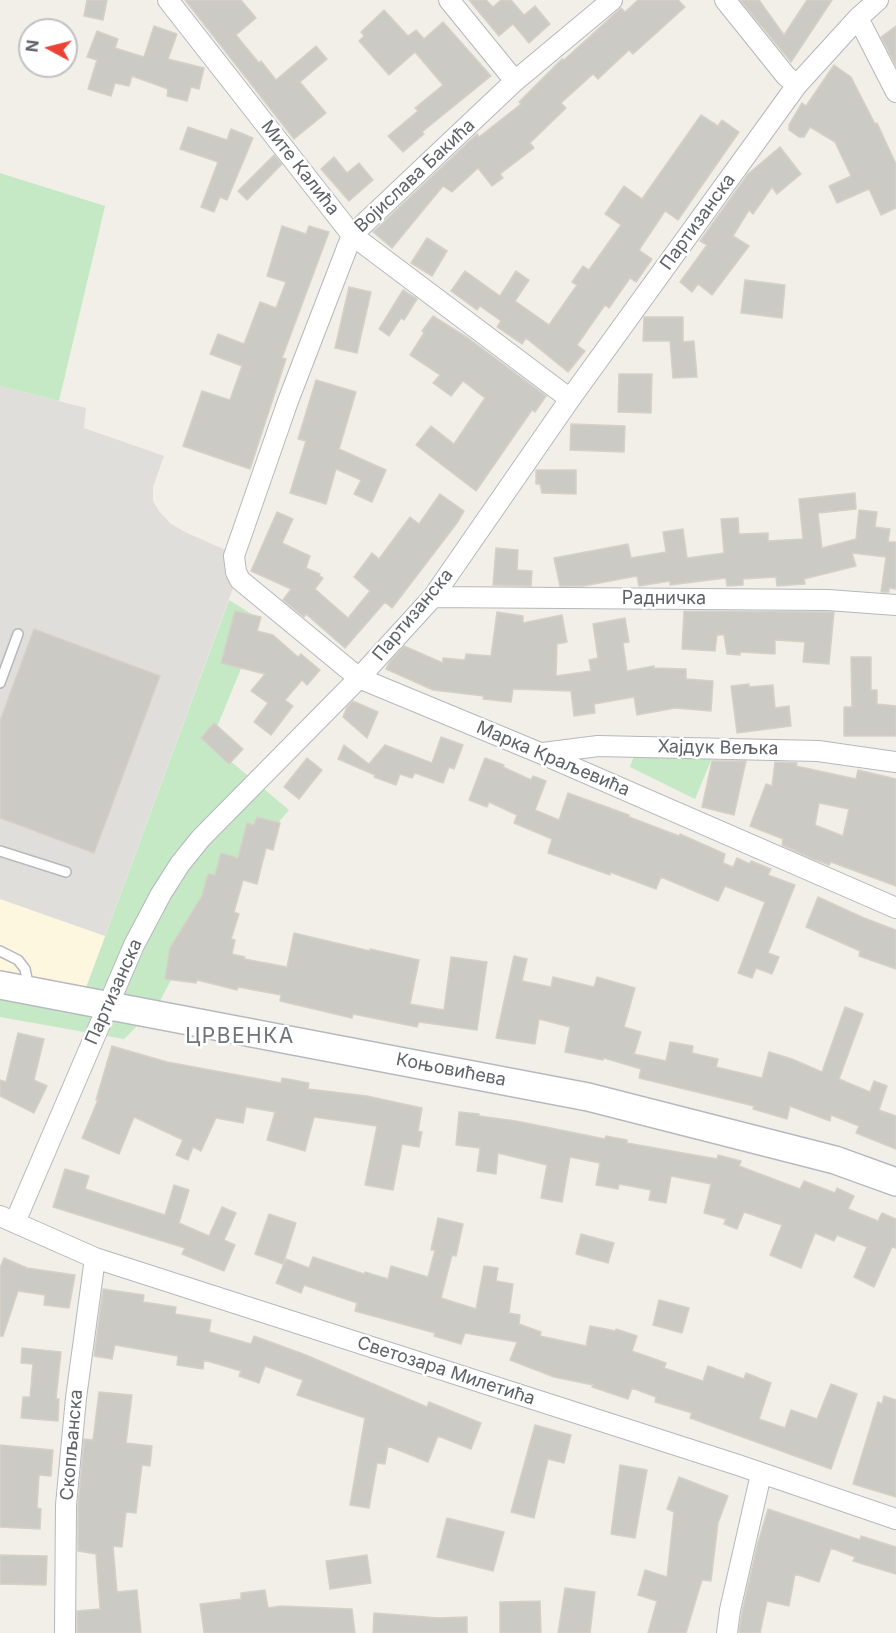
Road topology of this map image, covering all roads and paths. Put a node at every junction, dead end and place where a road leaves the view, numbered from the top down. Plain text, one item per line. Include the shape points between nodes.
1 (168, 0) edge
2 (449, 0) edge
3 (612, 0) edge
4 (725, 0) edge
5 (878, 0) edge
6 (858, 18) junction
7 (515, 81) junction
8 (797, 86) junction
9 (896, 92) edge
10 (352, 235) junction
11 (570, 399) junction
12 (236, 572) joint
13 (433, 597) junction
14 (896, 605) edge
15 (18, 634) dead end
16 (359, 678) junction
17 (0, 683) edge
18 (540, 753) junction
19 (896, 762) edge
20 (0, 852) edge
21 (66, 872) dead end
22 (896, 908) edge
23 (0, 951) edge
24 (0, 985) edge
25 (29, 990) junction
26 (108, 1006) junction
27 (896, 1182) edge
28 (7, 1219) edge
29 (95, 1258) junction
30 (761, 1473) junction
31 (896, 1519) edge
32 (65, 1633) edge
33 (727, 1633) edge

1 - 10 street, Мите Калића
2 - 7 street
3 - 7 street, Војислава Бакића
4 - 8 street
5 - 6 street, Партизанска
6 - 8 street, Партизанска
6 - 9 street
7 - 10 street, Војислава Бакића
8 - 11 street, Партизанска
10 - 11 street, Мите Калића
10 - 12 street, Војислава Бакића via 234,556
11 - 13 street, Партизанска
12 - 16 street, Марка Краљевића via 240,580
13 - 14 street, Радничка via 828,600
13 - 16 street, Партизанска
15 - 17 lane
16 - 18 street, Марка Краљевића
16 - 26 street, Партизанска via 180,864 147,919
18 - 19 street, Хајдук Вељка via 598,746 818,751
18 - 22 street, Марка Краљевића
20 - 21 lane
23 - 25 lane via 18,960 25,969
24 - 25 main road, Коњовићева
25 - 26 main road, Коњовићева
26 - 27 main road, Коњовићева via 588,1097 835,1160
26 - 28 street, Партизанска
28 - 29 street, Светозара Милетића
29 - 30 street, Светозара Милетића
29 - 32 street, Скопљанска via 66,1506
30 - 31 street, Светозара Милетића
30 - 33 street

